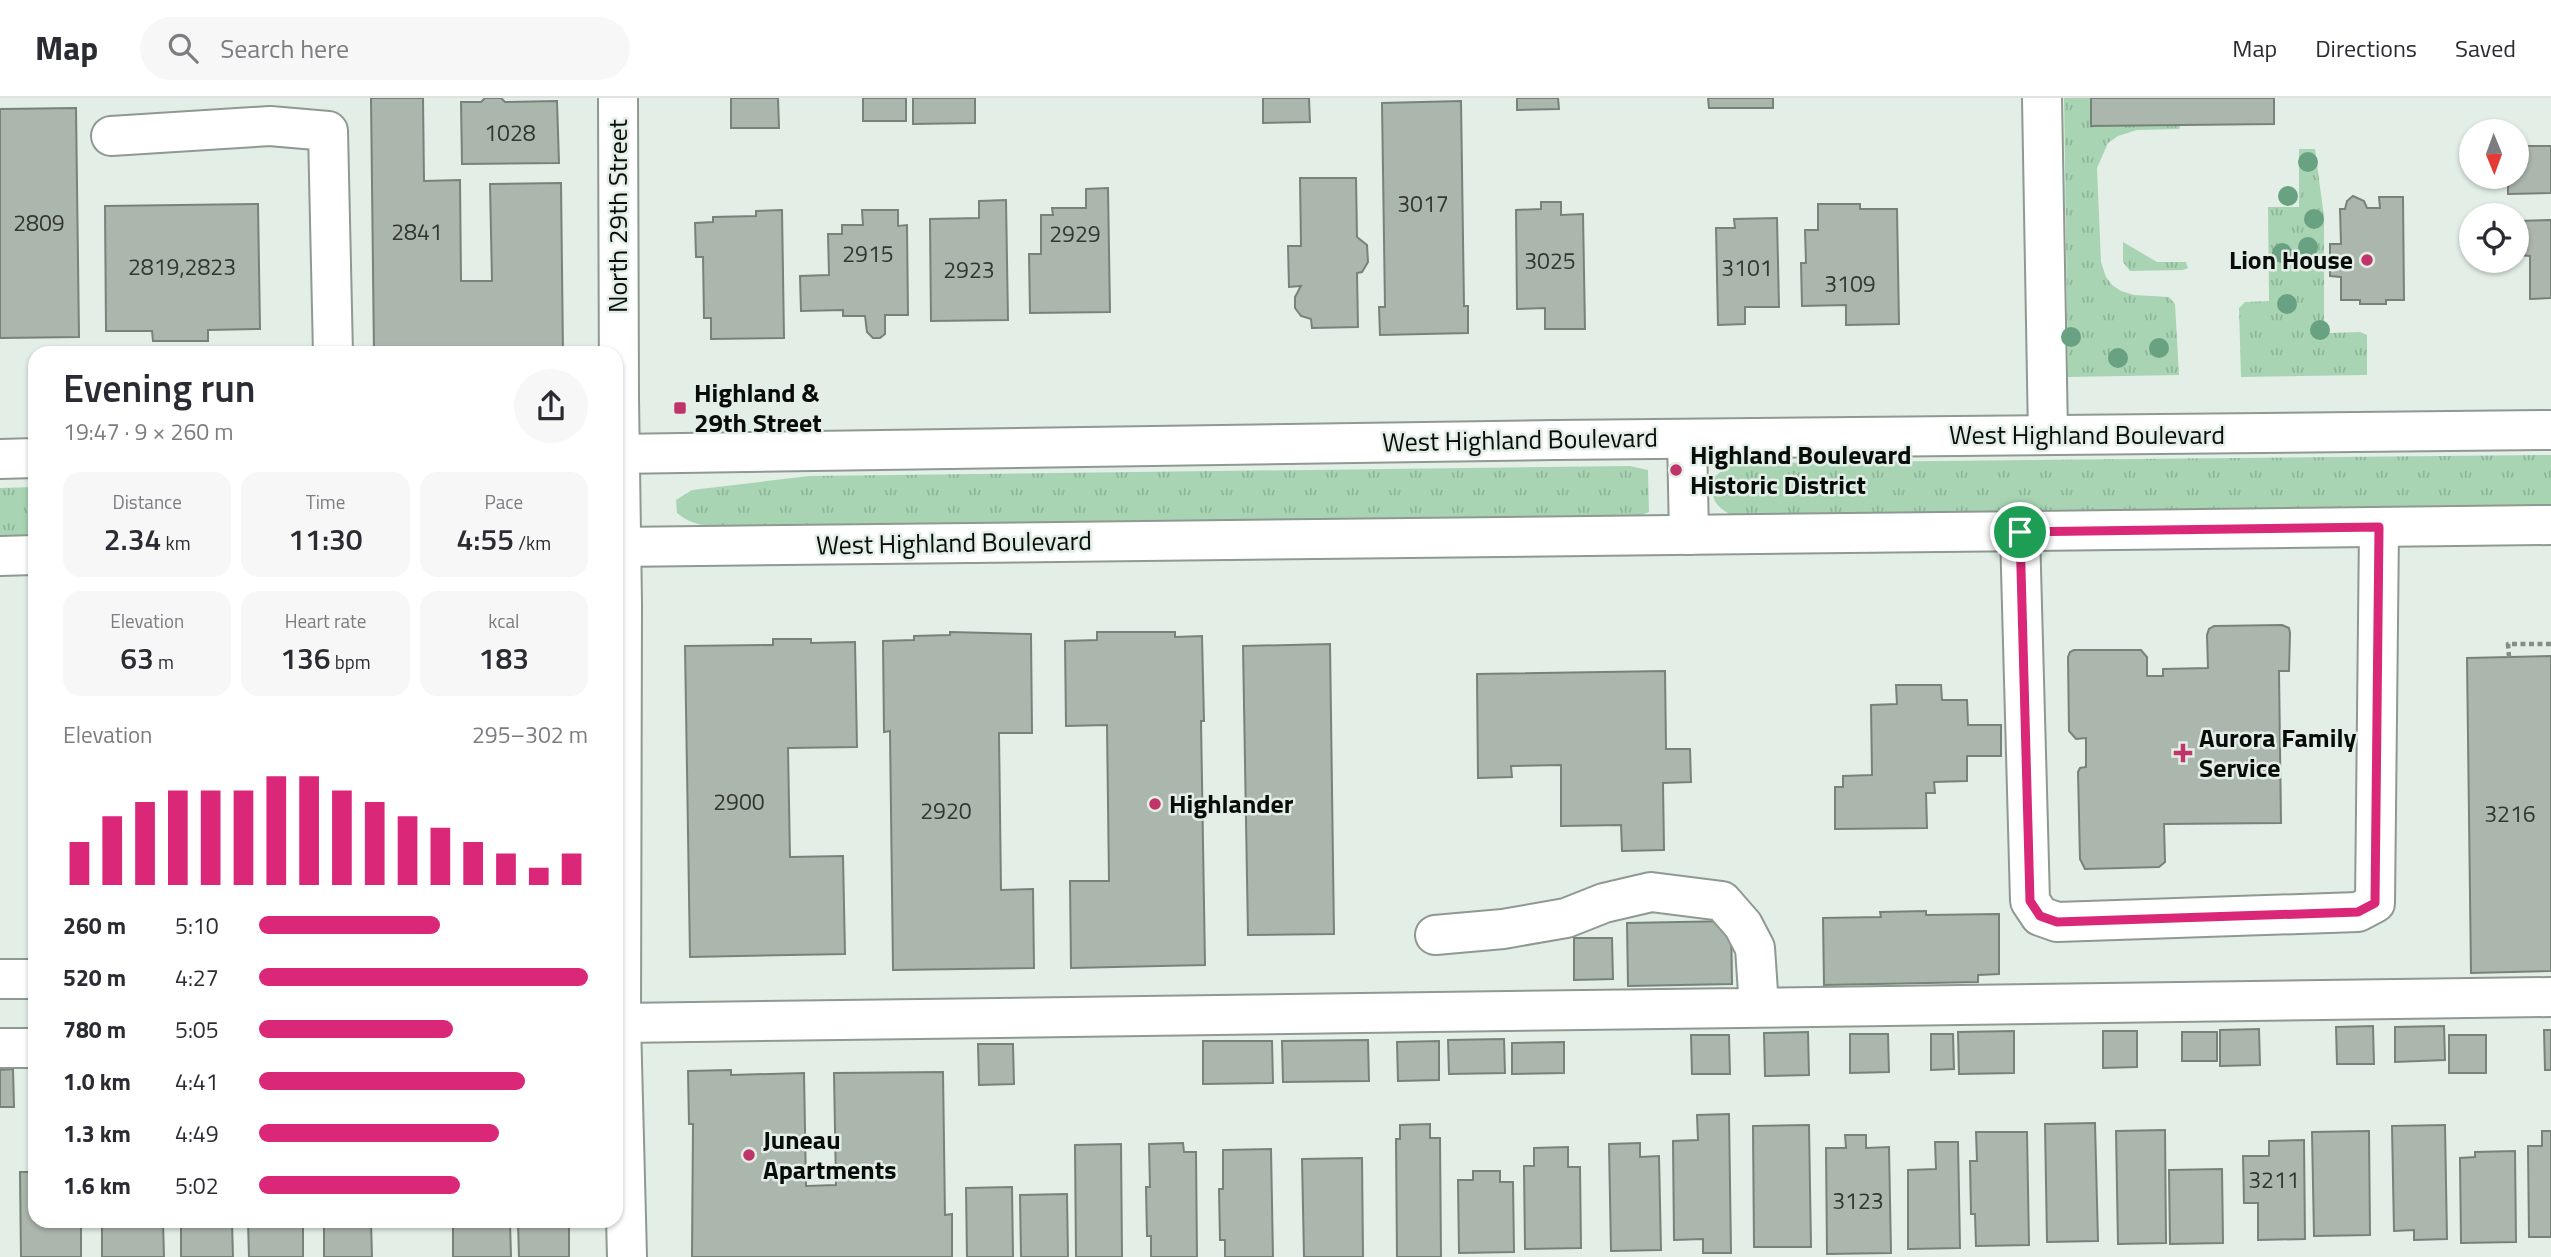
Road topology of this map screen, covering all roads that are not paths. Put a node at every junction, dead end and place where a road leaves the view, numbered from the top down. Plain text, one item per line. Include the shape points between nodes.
1 (618, 98) edge
2 (2042, 98) edge
3 (111, 136) dead end
4 (333, 346) edge
5 (618, 346) edge
6 (2551, 430) edge
7 (2048, 435) junction
8 (1687, 439) junction
9 (623, 454) edge
10 (28, 458) edge
11 (0, 459) edge
12 (2551, 526) edge
13 (2379, 527) junction
14 (2020, 532) junction
15 (1689, 535) junction
16 (623, 547) edge
17 (28, 555) edge
18 (0, 556) edge
19 (1435, 935) dead end
20 (0, 979) edge
21 (28, 979) edge
22 (2551, 997) edge
23 (1759, 1007) junction
24 (623, 1038) edge
25 (0, 1048) edge
26 (28, 1048) edge
27 (623, 1132) edge
28 (627, 1257) edge

1 - 5 main road, North 29th Street
2 - 7 main road
3 - 4 main road via 270,126 328,131
6 - 7 main road, West Highland Boulevard
7 - 8 main road, West Highland Boulevard
8 - 9 main road, West Highland Boulevard
8 - 15 main road
10 - 11 main road
12 - 13 main road, West Highland Boulevard
13 - 14 main road, West Highland Boulevard
13 - 14 main road via 2375,903 2358,912 2057,922 2040,916 2030,901
14 - 15 main road, West Highland Boulevard
15 - 16 main road, West Highland Boulevard
17 - 18 main road
19 - 23 main road via 1566,919 1604,903 1651,892 1721,901 1743,925 1755,948
20 - 21 main road
22 - 23 main road
23 - 24 main road
25 - 26 main road
27 - 28 main road, North 29th Street

